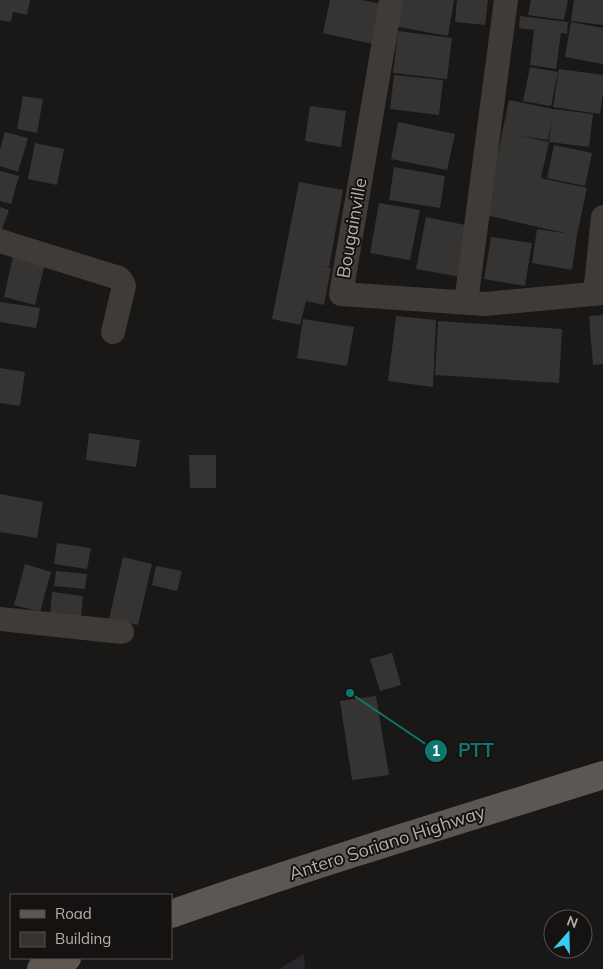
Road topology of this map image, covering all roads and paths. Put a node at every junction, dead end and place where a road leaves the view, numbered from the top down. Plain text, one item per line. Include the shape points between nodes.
1 (391, 0) edge
2 (506, 0) edge
3 (603, 216) edge
4 (0, 241) edge
5 (599, 293) edge
6 (466, 302) junction
7 (113, 332) dead end
8 (0, 619) edge
9 (122, 632) dead end
10 (603, 775) edge
11 (172, 914) edge
12 (65, 959) edge
13 (41, 969) edge

1 - 6 street, Bougainville via 340,294
2 - 6 street
3 - 5 street
4 - 7 street via 119,278 124,286
5 - 6 street, Bougainville via 485,304
8 - 9 street
10 - 11 main road, Antero Soriano Highway
12 - 13 main road

